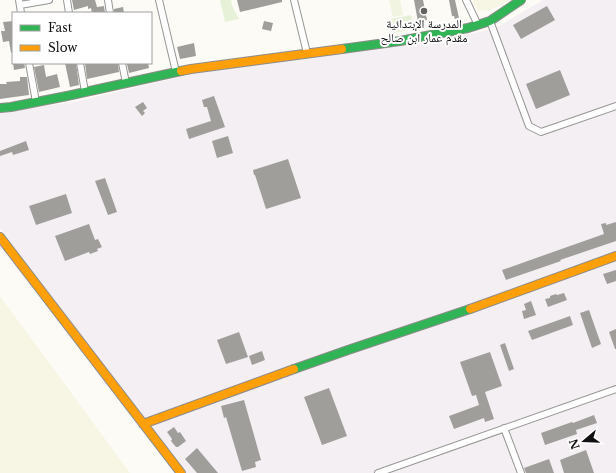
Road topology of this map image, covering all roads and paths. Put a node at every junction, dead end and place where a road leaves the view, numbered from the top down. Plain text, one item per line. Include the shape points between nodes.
1 (49, 0) edge
2 (67, 0) edge
3 (108, 0) edge
4 (159, 0) edge
5 (294, 0) edge
6 (466, 0) edge
7 (521, 0) edge
8 (20, 3) edge
9 (69, 12) edge
10 (110, 12) edge
11 (490, 21) junction
12 (478, 25) junction
13 (307, 53) junction
14 (29, 64) edge
15 (80, 64) edge
16 (122, 64) edge
17 (176, 72) junction
18 (126, 83) junction
19 (86, 92) junction
20 (36, 102) junction
21 (616, 106) edge
22 (0, 108) edge
23 (0, 236) edge
24 (616, 256) edge
25 (616, 389) edge
26 (142, 424) junction
27 (504, 428) junction
28 (181, 473) edge
29 (378, 473) edge
30 (520, 473) edge

1 - 8 street
2 - 9 street
3 - 10 street
4 - 17 street
5 - 13 street
6 - 12 street
7 - 11 street
11 - 12 street
11 - 21 street via 529,126 541,132
12 - 13 street via 400,41
13 - 17 street
14 - 20 street
15 - 19 street
16 - 18 street
17 - 18 street
18 - 19 street
19 - 20 street
20 - 22 street
23 - 26 street
24 - 26 street
25 - 27 street
26 - 28 street
27 - 29 street
27 - 30 street

